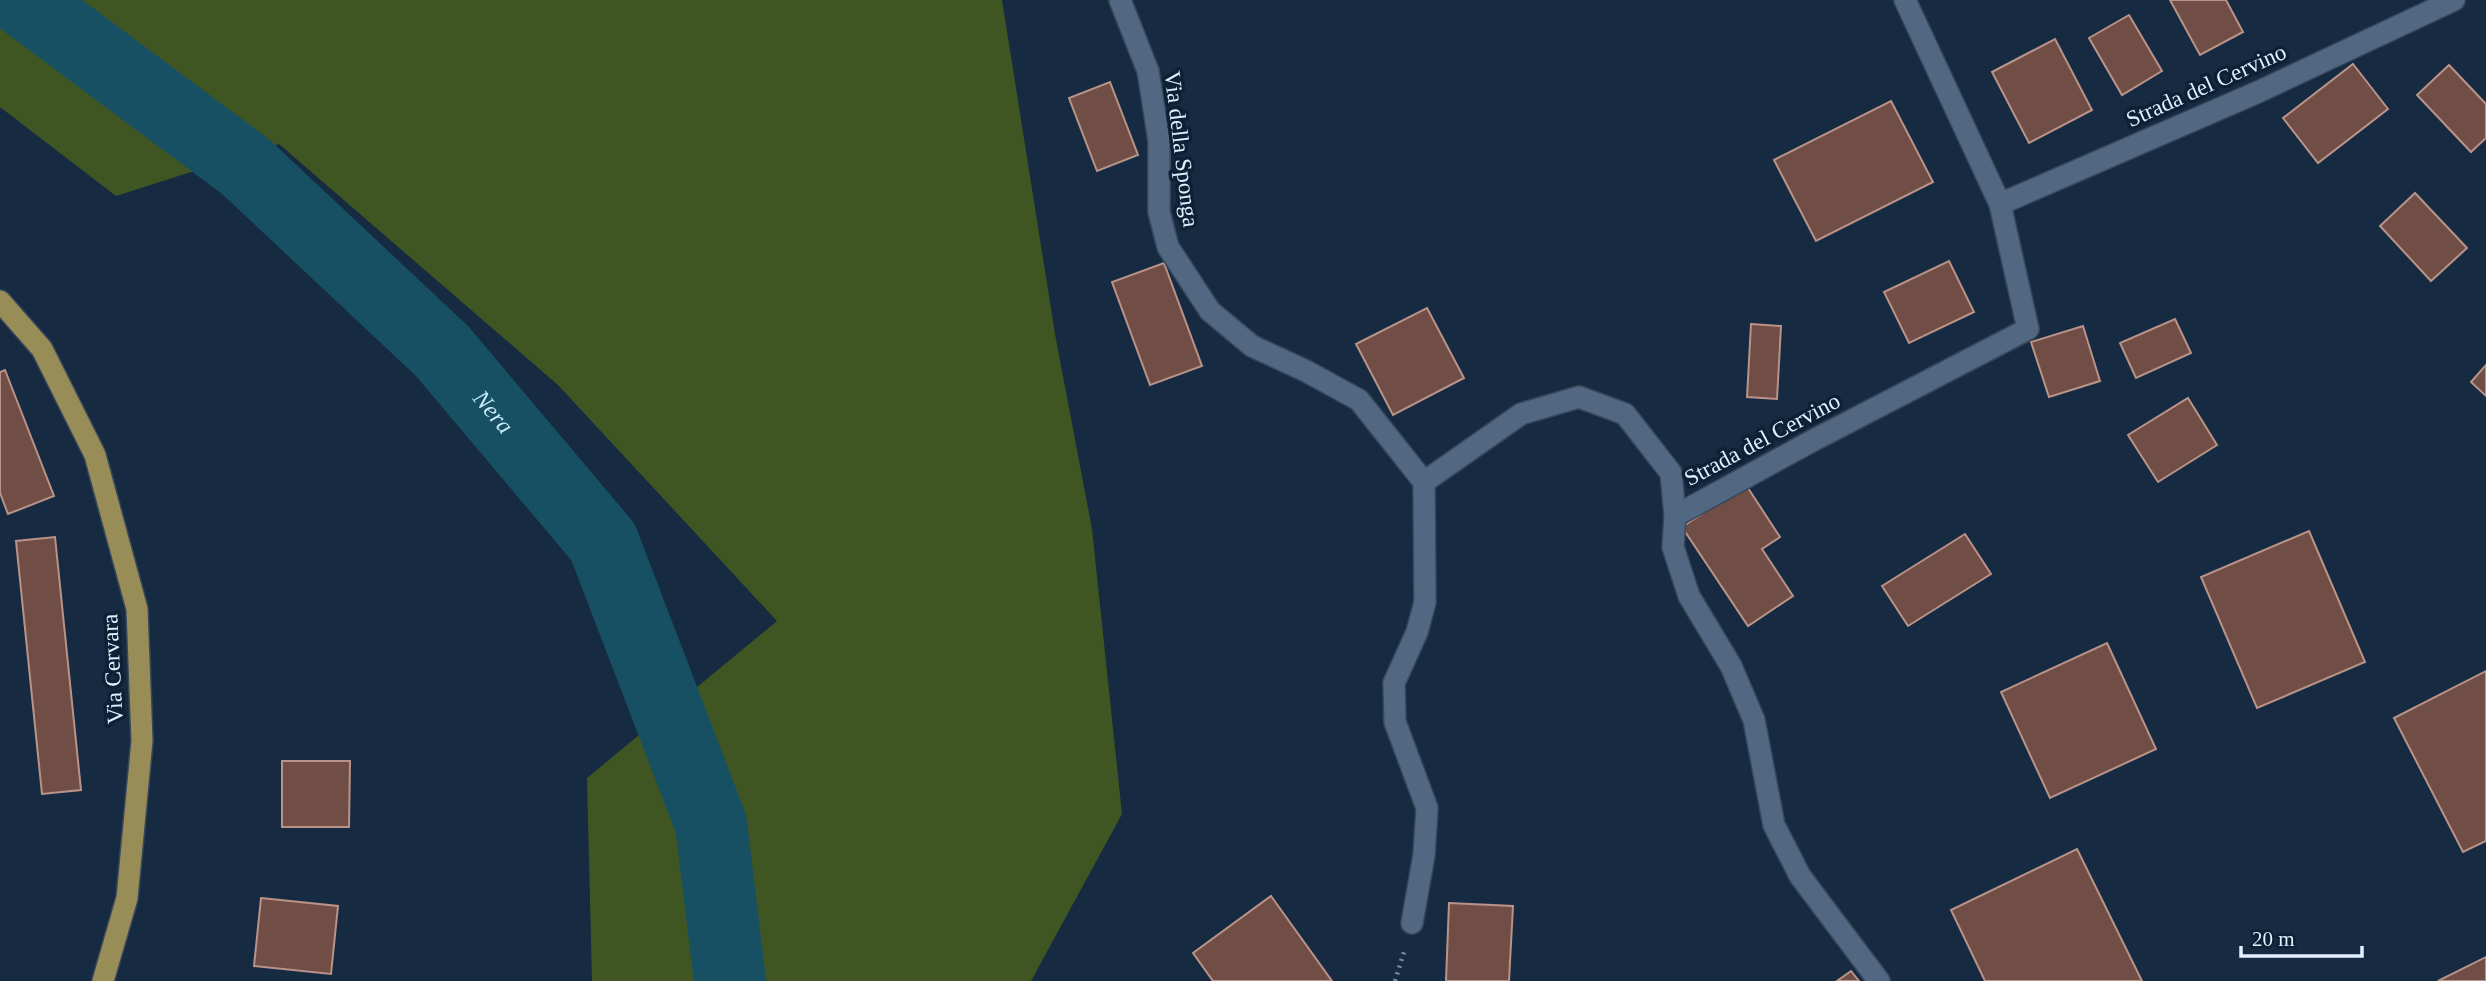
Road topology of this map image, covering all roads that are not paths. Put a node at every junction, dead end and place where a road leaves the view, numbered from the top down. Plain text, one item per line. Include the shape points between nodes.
1 (1120, 0) edge
2 (1905, 0) edge
3 (2454, 0) edge
4 (2000, 204) junction
5 (0, 301) edge
6 (1424, 482) junction
7 (1675, 516) junction
8 (1412, 923) dead end
9 (103, 981) edge
10 (1879, 981) edge

1 - 6 street, Via della Sponga via 1147,71 1159,141 1159,212 1168,247 1210,311 1252,346 1359,400
2 - 4 street
3 - 4 street, Strada del Cervino via 2258,92
4 - 7 street, Strada del Cervino via 2028,329
5 - 9 main road, Via Cervara via 42,348 96,455 138,610 142,741 127,898
6 - 7 street, Strada del Cervino via 1521,414 1579,397 1625,414 1671,473
6 - 8 street via 1425,602 1394,683 1395,722 1427,808
7 - 10 street via 1672,547 1689,596 1731,666 1755,720 1774,825 1800,876

